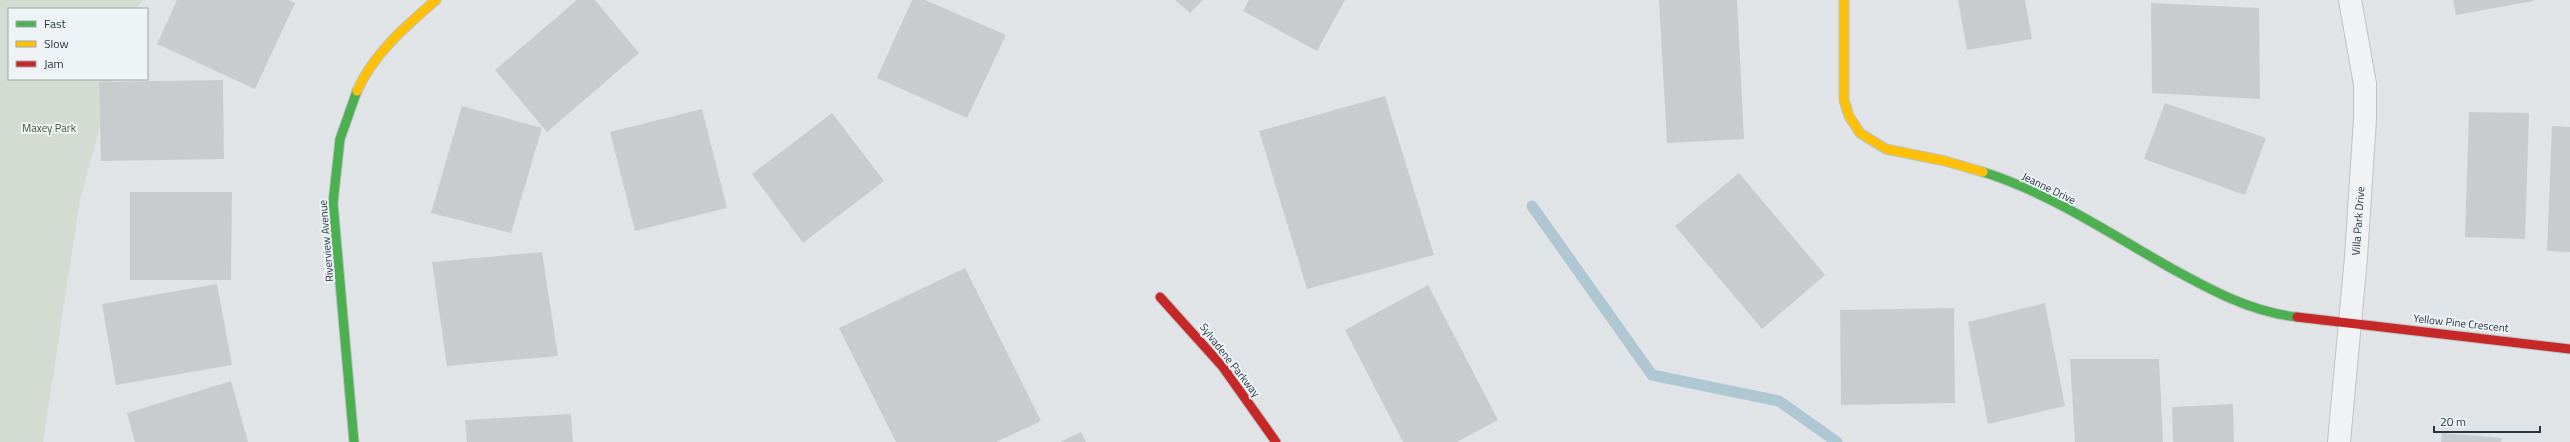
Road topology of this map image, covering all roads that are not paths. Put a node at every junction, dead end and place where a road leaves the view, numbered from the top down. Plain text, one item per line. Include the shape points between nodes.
1 (436, 0) edge
2 (1844, 0) edge
3 (2350, 0) edge
4 (1160, 297) dead end
5 (2349, 322) junction
6 (2570, 349) edge
7 (354, 442) edge
8 (1276, 442) edge
9 (2339, 442) edge

1 - 7 street, Riverview Avenue via 381,51 351,101 341,131 335,164 333,203
2 - 5 street, Jeanne Drive via 1844,100 1860,133 1886,149 1945,161 1998,177 2057,204 2214,292 2256,308 2289,316
3 - 5 street, Villa Park Drive via 2365,84 2365,119
4 - 8 street, Sylvadene Parkway via 1222,366
5 - 6 street, Yellow Pine Crescent
5 - 9 street, Villa Park Drive

